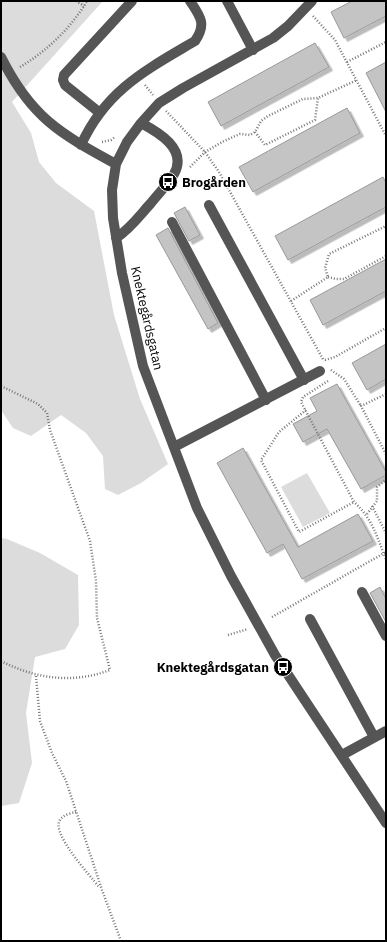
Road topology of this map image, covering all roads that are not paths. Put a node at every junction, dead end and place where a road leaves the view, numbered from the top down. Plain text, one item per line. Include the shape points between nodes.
1 (132, 1) edge
2 (190, 1) edge
3 (227, 1) edge
4 (309, 5) edge
5 (253, 50) junction
6 (1, 57) edge
7 (5, 75) edge
8 (100, 113) junction
9 (141, 123) junction
10 (81, 145) junction
11 (116, 164) junction
12 (210, 205) dead end
13 (172, 222) dead end
14 (116, 238) junction
15 (320, 371) dead end
16 (304, 380) junction
17 (266, 400) junction
18 (174, 447) junction
19 (362, 592) dead end
20 (310, 619) dead end
21 (386, 636) edge
22 (386, 731) edge
23 (374, 737) junction
24 (342, 755) junction
25 (386, 823) edge

1 - 8 street via 64,75 65,86
2 - 8 street via 202,22 201,32 195,40 137,75
3 - 5 street
4 - 5 street, Knektegårdsgatan via 283,30
5 - 9 street, Knektegårdsgatan via 159,103
6 - 7 street
7 - 10 street via 45,121
8 - 10 street
9 - 11 street, Knektegårdsgatan via 127,142
9 - 14 street via 170,142 176,153 176,168 168,182 126,232
10 - 11 street
11 - 14 street, Knektegårdsgatan via 112,190
12 - 16 street
13 - 17 street
14 - 18 street, Knektegårdsgatan via 143,366
15 - 16 street
16 - 17 street
17 - 18 street
18 - 24 street, Knektegårdsgatan via 197,508 231,576 275,655
19 - 21 street
20 - 23 street
22 - 23 street
23 - 24 street
24 - 25 street, Knektegårdsgatan

